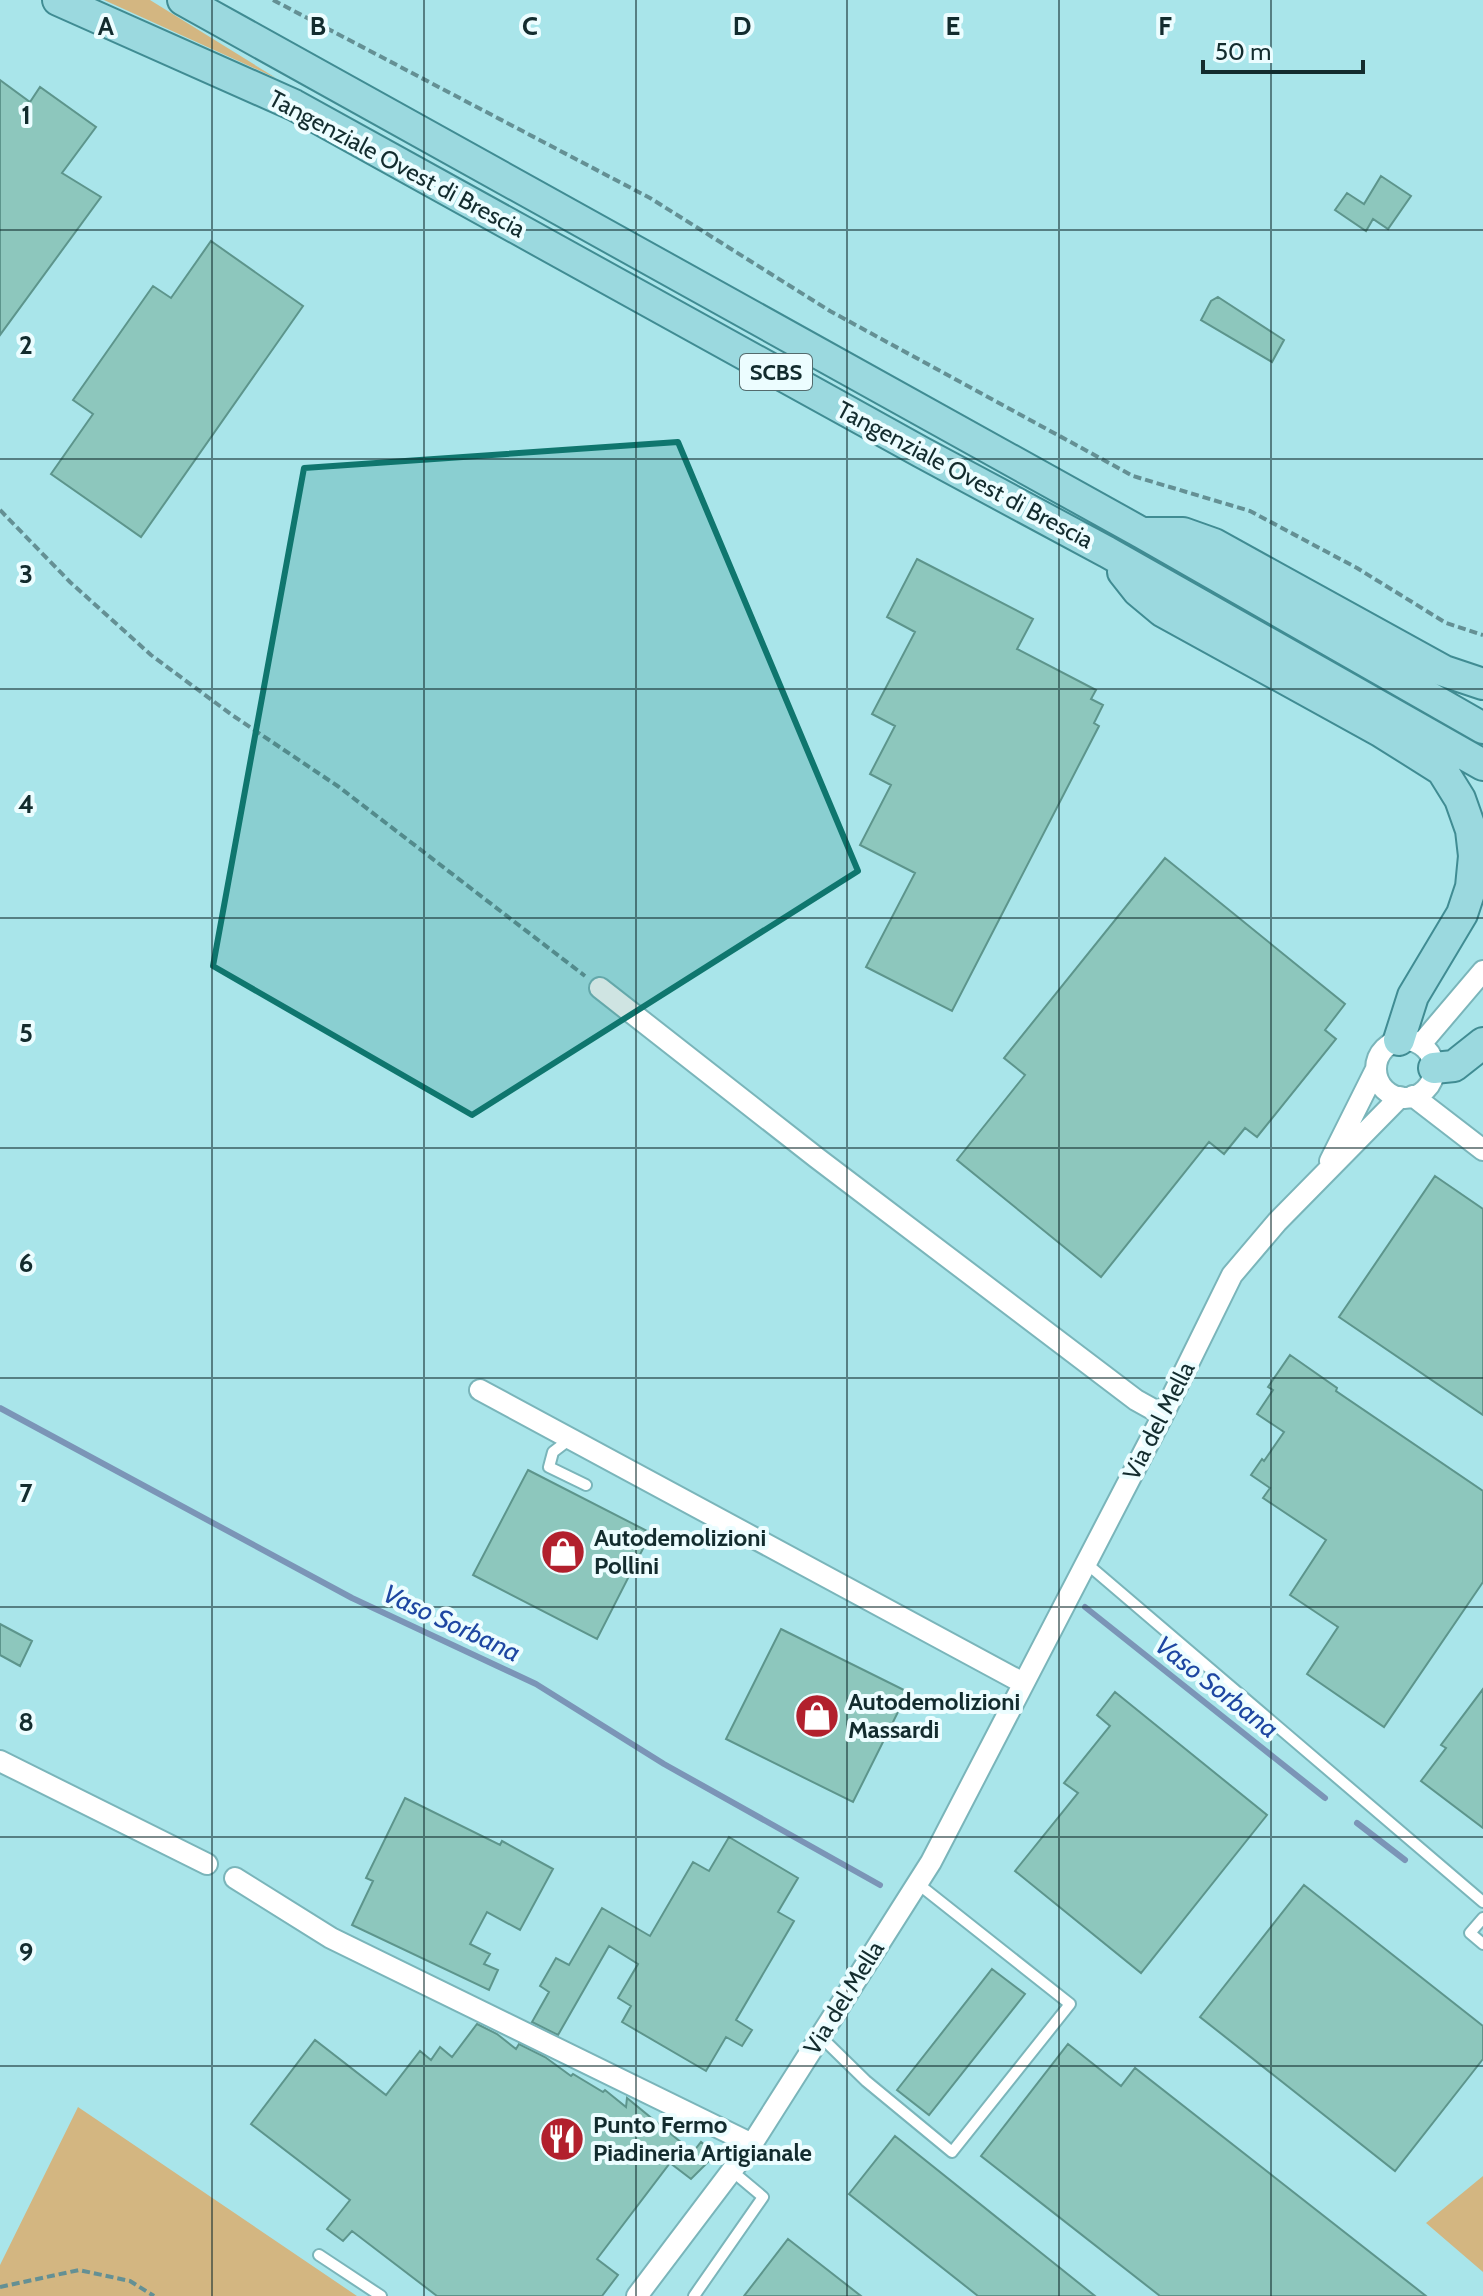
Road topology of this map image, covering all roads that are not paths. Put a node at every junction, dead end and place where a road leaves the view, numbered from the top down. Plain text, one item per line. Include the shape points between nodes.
1 (58, 0) edge
2 (183, 0) edge
3 (1142, 533) junction
4 (1107, 552) junction
5 (1483, 684) edge
6 (1483, 728) edge
7 (1483, 765) edge
8 (1483, 971) edge
9 (600, 988) road end
10 (1483, 1043) edge
11 (1376, 1069) junction
12 (1416, 1072) junction
13 (1479, 1148) edge
14 (1321, 1179) junction
15 (480, 1390) dead end
16 (1163, 1415) junction
17 (570, 1439) junction
18 (586, 1485) dead end
19 (1085, 1562) junction
20 (1023, 1683) junction
21 (0, 1761) edge
22 (207, 1864) dead end
23 (235, 1878) dead end
24 (917, 1883) junction
25 (1483, 1902) edge
26 (1483, 1918) edge
27 (1483, 1944) edge
28 (820, 2036) junction
29 (752, 2144) junction
30 (732, 2171) junction
31 (319, 2255) dead end
32 (381, 2296) edge
33 (637, 2296) edge
34 (694, 2296) edge

1 - 4 main road, Tangenziale Ovest di Brescia / SCBS via 294,105
2 - 3 main road, Tangenziale Ovest di Brescia / SCBS
3 - 5 main road via 1183,533 1214,544 1444,671
3 - 6 main road, Tangenziale Ovest di Brescia / SCBS
4 - 7 main road, Tangenziale Ovest di Brescia / SCBS
4 - 12 main road via 1162,611 1405,747 1442,770 1454,789 1471,830 1471,887 1462,914 1413,996
8 - 12 street, Via del Mella
9 - 16 street via 1063,1345
10 - 12 main road via 1454,1066
11 - 12 street via 1383,1088
11 - 12 street, Via del Mella via 1382,1050
11 - 14 street, Via del Mella
12 - 13 street
12 - 14 street, Via del Mella
14 - 16 street, Via del Mella via 1232,1275
15 - 17 street
16 - 19 street, Via del Mella
17 - 18 lane via 553,1452 549,1467
17 - 20 street
19 - 20 street, Via del Mella
19 - 25 lane
20 - 24 street, Via del Mella
21 - 22 street
23 - 29 street via 331,1938
24 - 28 street, Via del Mella
24 - 28 lane via 1070,2004 952,2152
26 - 27 lane via 1470,1933
28 - 29 street, Via del Mella
29 - 30 street, Via del Mella
30 - 33 street, Via del Mella
30 - 34 lane via 763,2197
31 - 32 lane

